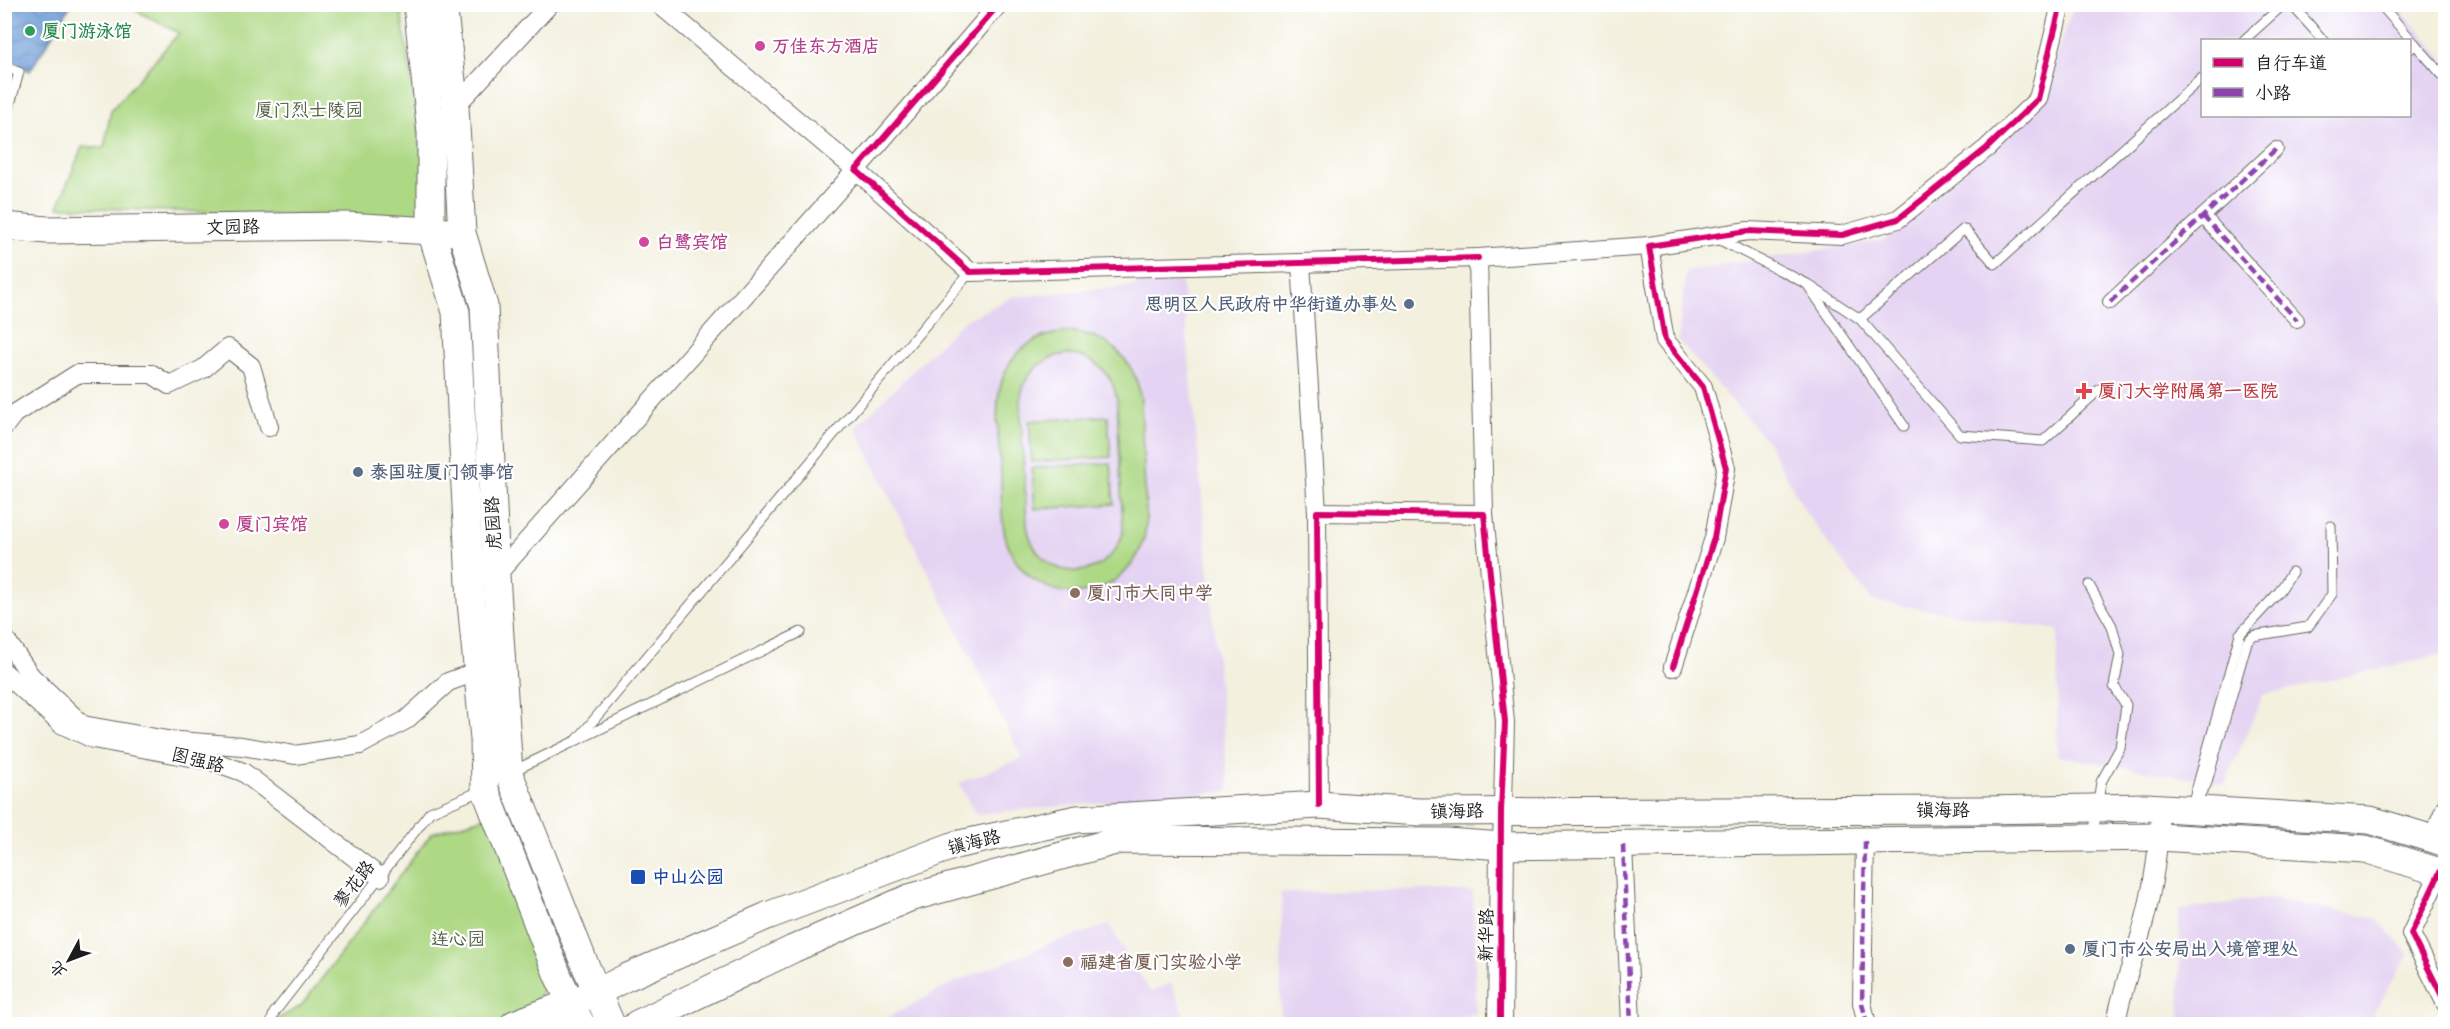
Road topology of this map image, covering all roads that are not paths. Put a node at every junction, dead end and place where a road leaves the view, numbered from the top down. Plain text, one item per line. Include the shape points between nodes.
1 (417, 4) edge
2 (443, 4) edge
3 (550, 4) edge
4 (659, 4) edge
5 (999, 4) edge
6 (2061, 4) edge
7 (2284, 4) edge
8 (2291, 4) edge
9 (2380, 4) edge
10 (2245, 39) edge
11 (2322, 39) edge
12 (2406, 39) edge
13 (2412, 47) edge
14 (4, 67) edge
15 (2201, 79) edge
16 (2445, 79) edge
17 (455, 107) junction
18 (4, 126) edge
19 (431, 133) junction
20 (2276, 149) dead end
21 (856, 170) junction
22 (2203, 216) junction
23 (4, 226) edge
24 (431, 231) junction
25 (462, 233) junction
26 (1713, 237) junction
27 (1649, 246) junction
28 (1478, 258) junction
29 (1301, 263) junction
30 (970, 272) junction
31 (1807, 284) junction
32 (2110, 302) dead end
33 (1860, 319) junction
34 (2297, 320) dead end
35 (2100, 389) dead end
36 (1904, 426) dead end
37 (4, 427) edge
38 (268, 427) dead end
39 (1317, 512) junction
40 (1484, 514) junction
41 (2331, 526) dead end
42 (2292, 572) dead end
43 (496, 575) junction
44 (2089, 585) dead end
45 (471, 602) junction
46 (801, 632) dead end
47 (4, 638) edge
48 (1673, 667) dead end
49 (4, 672) edge
50 (478, 672) junction
51 (577, 740) junction
52 (509, 773) junction
53 (485, 789) junction
54 (1319, 806) junction
55 (2445, 806) edge
56 (2096, 808) junction
57 (1501, 811) junction
58 (2182, 826) junction
59 (2092, 838) junction
60 (1864, 841) junction
61 (2439, 841) edge
62 (1623, 845) junction
63 (1502, 846) junction
64 (2443, 873) edge
65 (380, 877) junction
66 (598, 992) junction
67 (2445, 1004) edge
68 (576, 1013) edge
69 (271, 1024) edge
70 (514, 1024) edge
71 (611, 1024) edge
72 (637, 1024) edge
73 (1500, 1024) edge
74 (1631, 1024) edge
75 (1867, 1024) edge
76 (2116, 1024) edge

1 - 19 main road, 虎园路
2 - 17 main road, 虎园路
3 - 17 street
4 - 21 street
5 - 21 street
6 - 26 street via 2038,99 1987,148 1898,219 1842,234 1748,231
7 - 10 lane
8 - 11 lane
9 - 12 lane
13 - 16 lane
14 - 18 lane via 19,72
15 - 33 lane via 1995,264 1964,229
17 - 19 street
17 - 25 main road, 虎园路
19 - 24 main road, 虎园路
20 - 22 street
21 - 30 street
21 - 43 street
22 - 32 street
22 - 34 street
23 - 24 main road, 文园路 via 47,230 346,226
24 - 25 main road, 文园路
24 - 45 main road, 虎园路 via 456,312
25 - 43 main road, 虎园路 via 484,306
26 - 27 street
26 - 31 lane
27 - 28 street
27 - 48 street via 1665,340 1703,387 1726,468 1714,538
28 - 29 street
28 - 40 street
29 - 30 street
29 - 39 street
30 - 51 lane
31 - 33 lane
31 - 36 lane
33 - 35 lane via 1960,435 2043,441
37 - 38 street via 15,414 77,374 152,374 169,385 203,369 228,348 251,366
39 - 40 street
39 - 54 street
40 - 57 street via 1505,722
41 - 58 lane via 2332,594 2308,627 2253,636 2247,642 2206,785
42 - 58 lane via 2240,634
43 - 45 street
43 - 52 main road, 虎园路
44 - 56 lane via 2112,626 2120,655 2114,686 2126,705 2120,748 2101,782
45 - 50 main road, 虎园路
46 - 51 lane
47 - 50 street via 31,676 83,724 167,740 295,755 360,745 406,720 448,682
49 - 65 street, 图强路 via 61,724 93,739 212,761 243,772
50 - 53 main road, 虎园路
51 - 52 lane
52 - 66 main road, 虎园路
53 - 65 lane, 蓼花路 via 430,812
53 - 68 main road, 虎园路
54 - 57 main road, 镇海路 via 1419,812
54 - 66 main road, 镇海路 via 1077,819 955,845 767,916
55 - 61 street
56 - 57 main road, 镇海路
56 - 58 main road, 镇海路 via 2160,807
56 - 59 lane
57 - 63 street
58 - 59 main road, 镇海路
58 - 61 main road, 镇海路 via 2370,820
58 - 64 main road, 镇海路 via 2365,849
58 - 76 street via 2143,925
59 - 60 main road, 镇海路
60 - 62 main road, 镇海路
60 - 75 street via 1862,1003
62 - 63 main road, 镇海路
62 - 74 street
63 - 72 main road, 镇海路 via 1447,842 1119,840 909,898
63 - 73 street, 新华路
64 - 67 street via 2411,934
65 - 69 lane, 蓼花路 via 274,1013
66 - 68 main road, 镇海路
66 - 71 main road, 虎园路
68 - 70 main road, 镇海路

